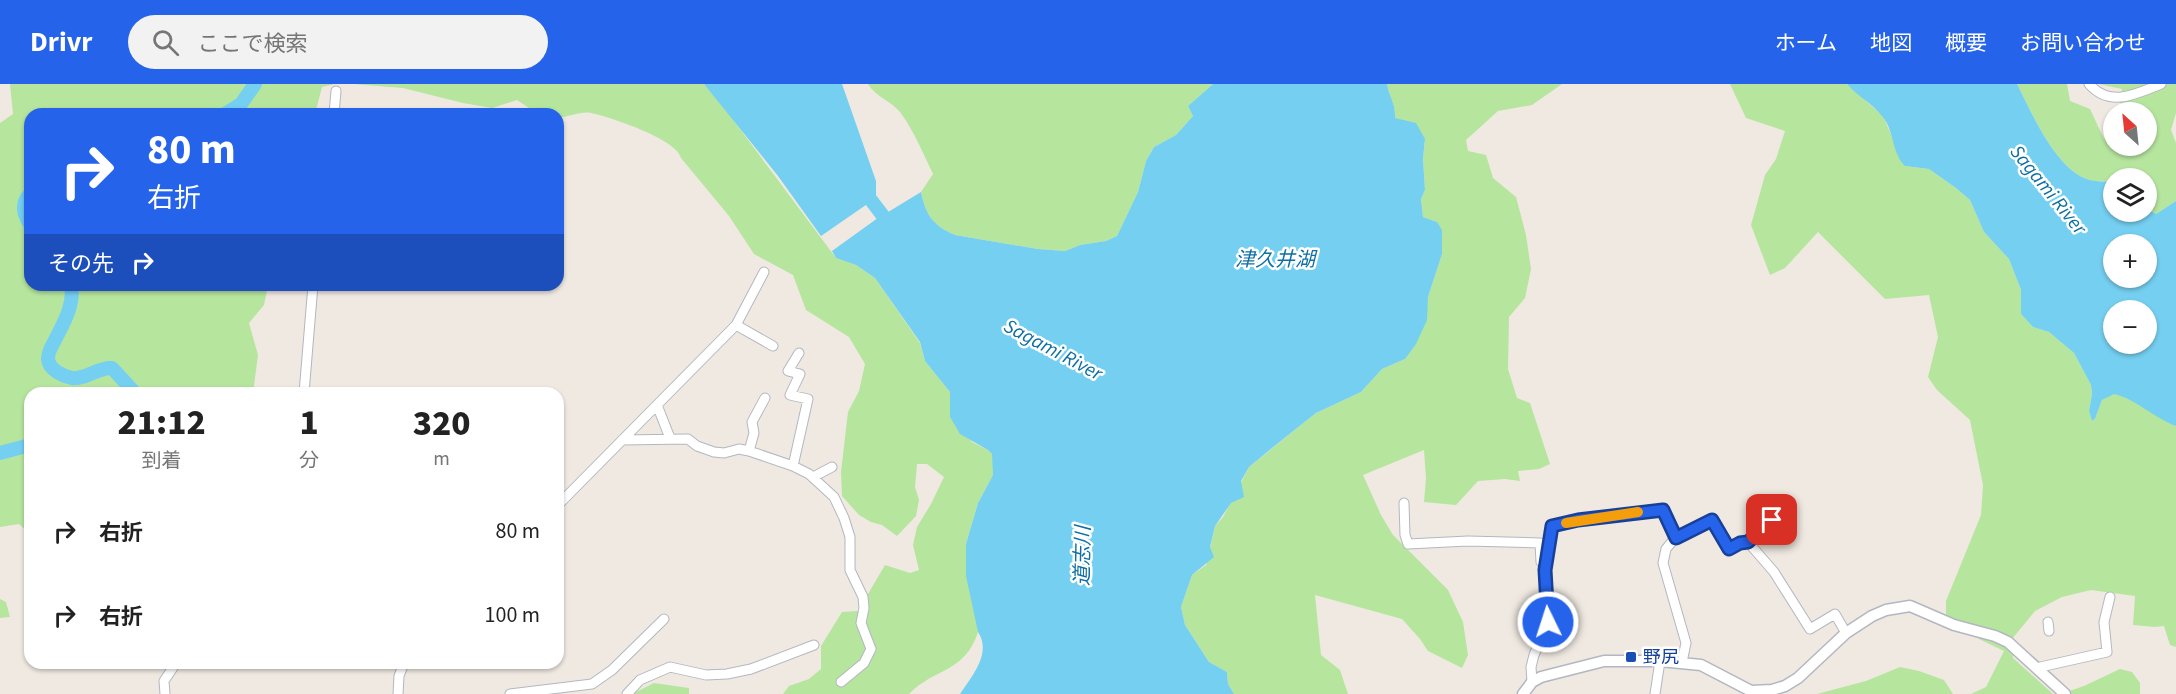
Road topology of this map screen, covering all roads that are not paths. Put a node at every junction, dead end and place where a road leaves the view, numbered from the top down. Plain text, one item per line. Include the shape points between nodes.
1 (2089, 84) edge
2 (2161, 84) edge
3 (336, 91) dead end
4 (335, 108) edge
5 (764, 272) dead end
6 (312, 291) edge
7 (736, 325) junction
8 (773, 346) dead end
9 (799, 353) dead end
10 (304, 387) edge
11 (765, 398) dead end
12 (657, 405) junction
13 (670, 438) junction
14 (622, 440) junction
15 (749, 451) junction
16 (793, 466) junction
17 (832, 467) dead end
18 (813, 477) junction
19 (564, 499) edge
20 (1404, 503) dead end
21 (1772, 520) dead end
22 (1676, 538) junction
23 (1748, 542) junction
24 (1545, 570) junction
25 (2110, 597) dead end
26 (664, 619) dead end
27 (1846, 633) junction
28 (814, 645) dead end
29 (1660, 661) junction
30 (1682, 662) junction
31 (172, 669) edge
32 (402, 669) edge
33 (2036, 669) junction
34 (841, 682) dead end
35 (1532, 682) junction
36 (543, 692) edge
37 (165, 694) edge
38 (398, 694) edge
39 (510, 694) edge
40 (627, 694) edge
41 (1521, 694) edge
42 (1654, 694) edge
43 (2065, 694) edge

1 - 2 street via 2098,93 2118,99
3 - 4 street
5 - 7 street
6 - 10 street
7 - 8 street
7 - 12 street
9 - 16 street via 788,371 800,374 790,395 808,399
11 - 15 street via 752,422 754,434
12 - 13 street
12 - 14 street
13 - 14 street
13 - 15 street via 688,439 714,452
14 - 19 street
15 - 16 street
16 - 18 street
17 - 18 street
18 - 34 street via 834,496 844,518 850,537 850,570 863,597 861,622 871,649 864,663
20 - 24 street via 1408,544 1540,543
21 - 23 street
22 - 23 street via 1712,520 1729,549
22 - 24 street via 1663,510 1552,526
22 - 30 street via 1666,549 1664,563 1686,643
23 - 27 street via 1774,572 1810,629 1835,614
24 - 35 street via 1548,622 1534,655
25 - 33 street via 2104,622 2106,652
26 - 36 street via 612,670 592,684
27 - 30 street via 1798,678 1772,690 1751,691 1713,670
27 - 33 street via 1886,610 1910,606 2008,642
28 - 40 street via 727,674 706,675 670,667 640,680
29 - 30 street
29 - 35 street via 1604,661
29 - 42 street
31 - 37 street via 164,681
32 - 38 street
33 - 43 street
35 - 41 street
36 - 39 street

